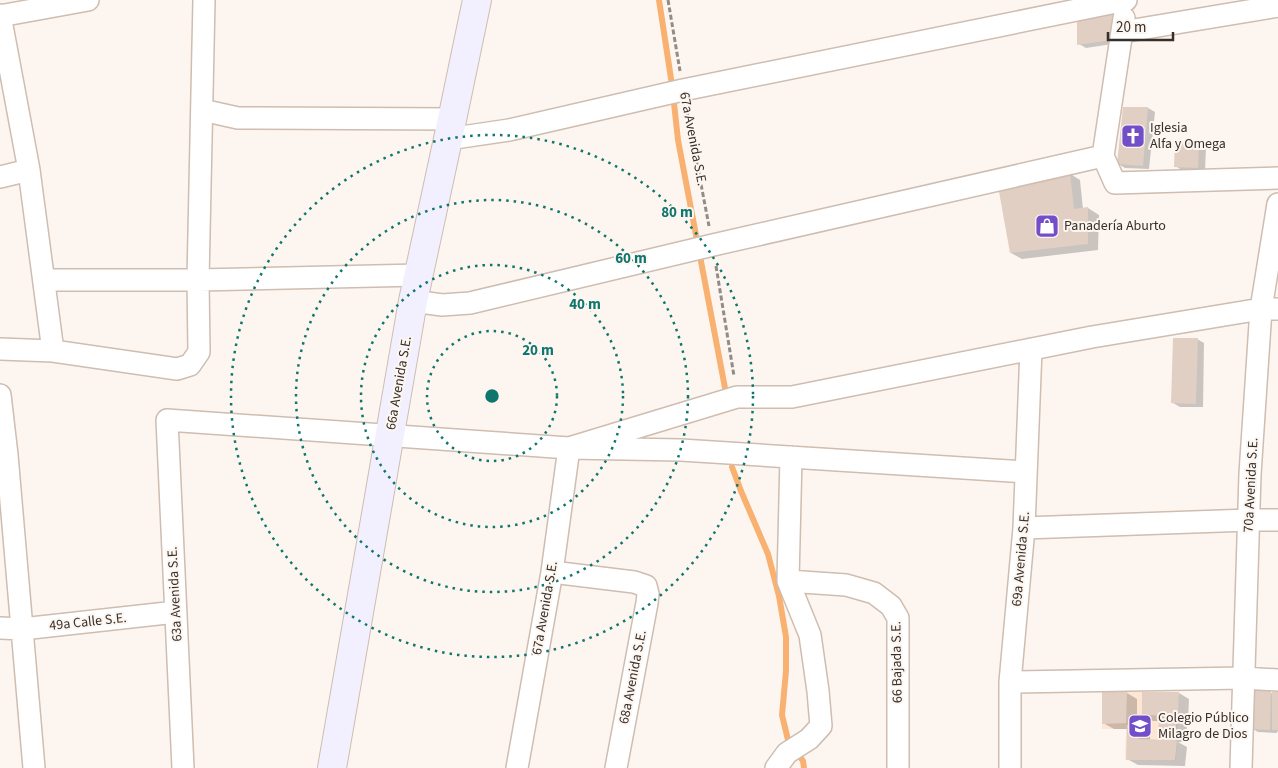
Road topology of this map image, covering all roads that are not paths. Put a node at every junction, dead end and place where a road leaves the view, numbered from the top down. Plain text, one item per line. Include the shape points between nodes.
1 (88, 0) edge
2 (204, 0) edge
3 (477, 0) edge
4 (1126, 0) edge
5 (1278, 6) edge
6 (0, 15) edge
7 (1122, 32) junction
8 (202, 110) junction
9 (450, 129) junction
10 (1103, 156) junction
11 (29, 170) junction
12 (0, 177) edge
13 (1278, 178) edge
14 (1278, 204) edge
15 (419, 275) junction
16 (44, 280) junction
17 (198, 280) junction
18 (413, 301) junction
19 (1270, 309) edge
20 (0, 349) edge
21 (1031, 349) junction
22 (54, 351) junction
23 (0, 394) edge
24 (390, 435) junction
25 (569, 448) junction
26 (791, 457) junction
27 (1026, 472) junction
28 (1249, 520) junction
29 (1278, 520) edge
30 (1024, 528) junction
31 (552, 572) junction
32 (788, 581) junction
33 (176, 612) junction
34 (0, 628) edge
35 (22, 629) junction
36 (1243, 678) junction
37 (1278, 680) edge
38 (1010, 682) junction
39 (34, 768) edge
40 (183, 768) edge
41 (332, 768) edge
42 (517, 768) edge
43 (616, 768) edge
44 (776, 768) edge
45 (898, 768) edge
46 (1010, 768) edge
47 (1241, 768) edge

1 - 6 street
2 - 8 street
3 - 9 street, 66a Avenida S.E.
4 - 7 street
4 - 9 street via 683,90 509,130
5 - 7 street
6 - 11 street
7 - 10 street
8 - 9 street via 238,118
8 - 17 street
9 - 15 street, 66a Avenida S.E.
10 - 13 street via 1115,183
10 - 18 street via 470,303 442,306
11 - 12 street
11 - 16 street
14 - 19 street, 70a Avenida S.E.
15 - 17 street
15 - 18 street, 66a Avenida S.E.
16 - 17 street
16 - 22 street
17 - 22 street via 199,352 190,365 177,370
18 - 24 street, 66a Avenida S.E.
19 - 21 street
19 - 28 street, 70a Avenida S.E. via 1250,474
20 - 22 street
21 - 25 street via 792,397 737,397
21 - 27 street, 69a Avenida S.E.
23 - 35 street
24 - 25 street
24 - 33 street, 63a Avenida S.E. via 167,420
24 - 41 street, 66a Avenida S.E.
25 - 26 street via 681,450
25 - 31 street, 67a Avenida S.E.
26 - 27 street
26 - 32 street
27 - 30 street, 69a Avenida S.E.
28 - 29 street
28 - 30 street
28 - 36 street, 70a Avenida S.E.
30 - 38 street, 69a Avenida S.E.
31 - 42 street, 67a Avenida S.E.
31 - 43 street, 68a Avenida S.E. via 646,586 647,603
32 - 44 street via 810,635 821,726
32 - 45 street, 66 Bajada S.E. via 846,585 874,593 891,606 898,618
33 - 35 street, 49a Calle S.E.
33 - 40 street, 63a Avenida S.E.
34 - 35 street, 49a Calle S.E.
35 - 39 street
36 - 37 street
36 - 38 street
36 - 47 street, 70a Avenida S.E.
38 - 46 street, 69a Avenida S.E.

